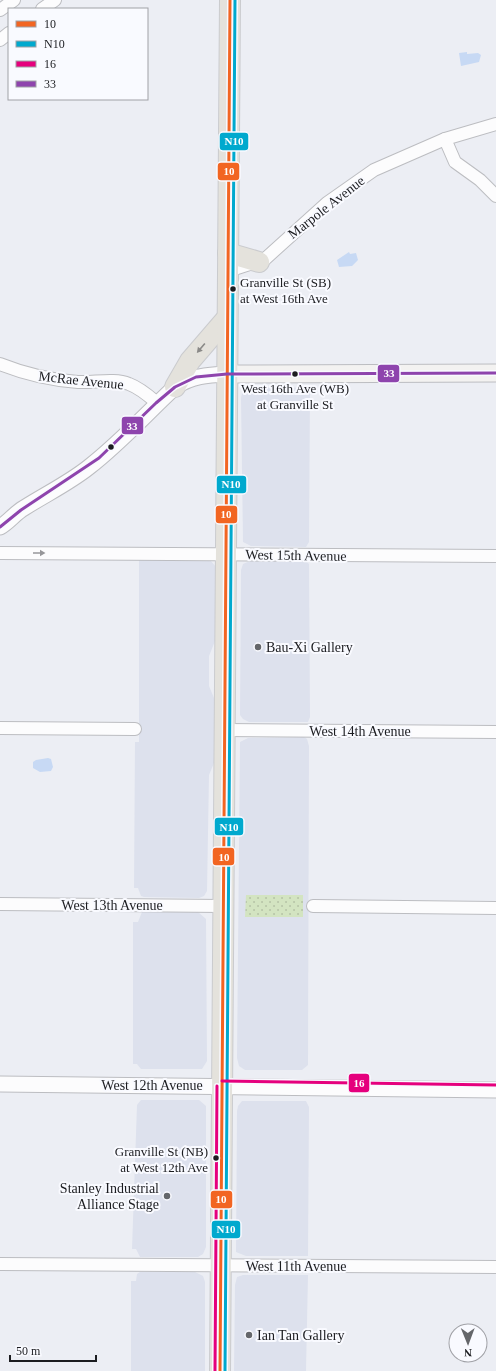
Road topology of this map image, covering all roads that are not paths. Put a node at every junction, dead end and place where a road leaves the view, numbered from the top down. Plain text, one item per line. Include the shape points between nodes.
1 (14, 0) edge
2 (55, 0) edge
3 (230, 0) edge
4 (43, 8) edge
5 (0, 10) edge
6 (8, 34) edge
7 (0, 40) edge
8 (496, 124) edge
9 (445, 140) junction
10 (496, 196) edge
11 (228, 262) junction
12 (259, 262) joint
13 (227, 318) junction
14 (0, 364) edge
15 (496, 373) edge
16 (227, 374) junction
17 (175, 387) junction
18 (157, 403) junction
19 (22, 508) junction
20 (0, 514) edge
21 (0, 527) edge
22 (0, 553) edge
23 (226, 554) junction
24 (496, 556) edge
25 (0, 728) edge
26 (135, 729) dead end
27 (224, 730) junction
28 (496, 732) edge
29 (0, 904) edge
30 (223, 906) junction
31 (313, 906) dead end
32 (496, 908) edge
33 (0, 1084) edge
34 (222, 1086) junction
35 (496, 1090) edge
36 (0, 1264) edge
37 (221, 1265) junction
38 (496, 1267) edge
39 (220, 1371) edge

1 - 5 street
2 - 4 street
3 - 11 highway
6 - 7 street
8 - 9 street, Marpole Avenue
9 - 10 street via 455,162 480,180
9 - 12 street, Marpole Avenue via 374,170 327,202
11 - 12 highway
11 - 13 highway
13 - 16 highway
13 -> 17 highway via 190,361
14 - 18 street, McRae Avenue via 38,377 77,382 122,382 130,384
15 - 16 main road
16 - 17 street via 199,376
16 - 23 highway
17 - 18 street
18 - 19 street via 88,468
19 - 20 street
19 - 21 street via 8,523
22 -> 23 street, West 15th Avenue
23 - 24 street, West 15th Avenue
23 - 27 highway
25 - 26 street
27 - 28 street, West 14th Avenue
27 - 30 highway
29 - 30 street, West 13th Avenue
30 - 34 highway
31 - 32 street
33 - 34 street, West 12th Avenue
34 - 35 street, West 12th Avenue
34 - 37 highway
36 - 37 street, West 11th Avenue
37 - 38 street, West 11th Avenue
37 - 39 highway

